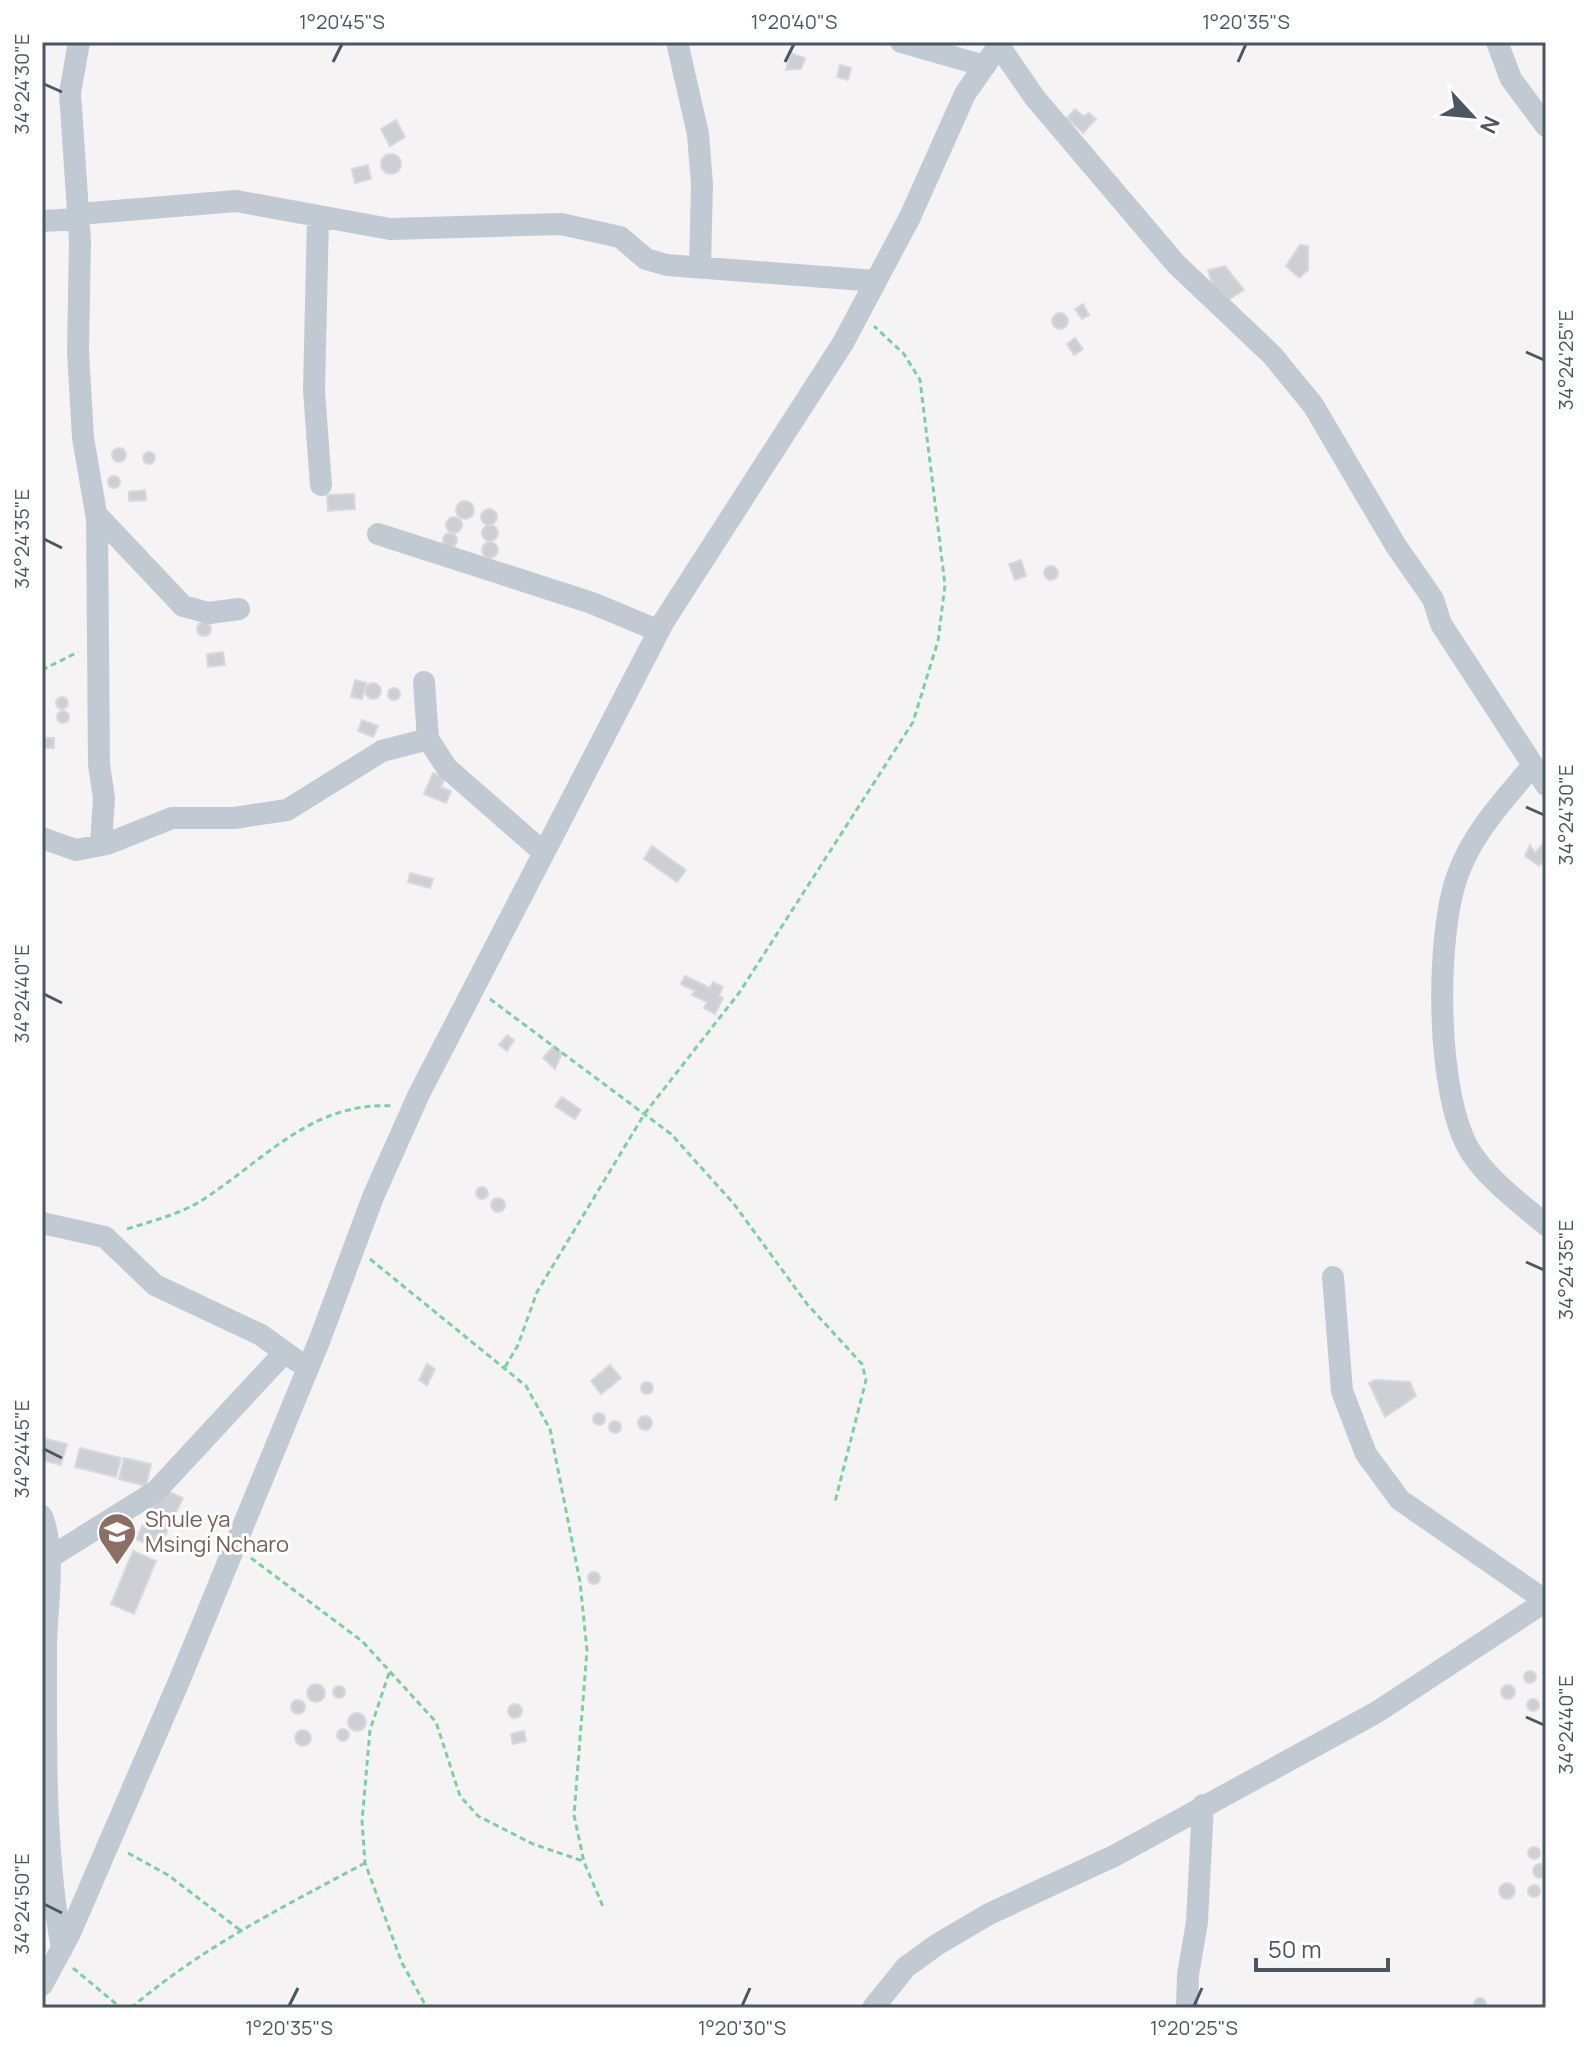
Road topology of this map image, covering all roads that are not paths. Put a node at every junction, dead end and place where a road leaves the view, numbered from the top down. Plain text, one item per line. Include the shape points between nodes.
1 (79, 42) edge
2 (677, 42) edge
3 (901, 42) edge
4 (1497, 42) edge
5 (1000, 44) edge
6 (985, 66) junction
7 (1546, 126) edge
8 (79, 216) junction
9 (318, 216) junction
10 (42, 221) edge
11 (700, 267) junction
12 (876, 281) junction
13 (321, 485) dead end
14 (96, 514) junction
15 (378, 534) dead end
16 (239, 609) dead end
17 (659, 631) junction
18 (424, 682) dead end
19 (428, 739) junction
20 (1533, 765) junction
21 (1546, 785) edge
22 (42, 838) edge
23 (101, 844) junction
24 (543, 852) junction
25 (42, 1223) edge
26 (1546, 1225) edge
27 (1333, 1277) dead end
28 (285, 1352) junction
29 (308, 1369) junction
30 (42, 1516) edge
31 (49, 1558) junction
32 (1546, 1601) edge
33 (44, 1604) edge
34 (1203, 1805) junction
35 (60, 1953) junction
36 (42, 1985) edge
37 (873, 2008) edge
38 (1187, 2008) edge

1 - 8 street via 70,93
2 - 11 street via 698,134
3 - 6 street
4 - 7 street via 1511,79
5 - 6 street
5 - 20 street via 1035,98 1176,264 1272,355 1313,405 1433,599 1441,624
6 - 12 street via 965,94
8 - 9 street via 236,201
8 - 10 street
8 - 14 street via 78,352 83,438
9 - 11 street via 422,230 561,224 620,237 646,259
9 - 13 street via 314,391
11 - 12 street
12 - 17 street
14 - 16 street via 183,606 209,613
14 - 23 street
15 - 17 street via 592,603
17 - 24 street
18 - 19 street
19 - 23 street via 382,751 287,810 234,818 172,818
19 - 24 street via 447,768
20 - 21 street
20 - 26 street via 1481,828 1458,875 1440,993 1460,1131 1472,1154
22 - 23 street via 76,850
24 - 29 street via 413,1107
25 - 28 street via 96,1234 121,1249 155,1285 261,1335
27 - 32 street via 1342,1391 1366,1454 1400,1500
28 - 29 street
28 - 31 street via 156,1491
29 - 35 street
30 - 31 street
31 - 33 street
32 - 34 street via 1377,1712
33 - 35 street via 52,1893
34 - 37 street via 938,1944 906,1967
34 - 38 street
35 - 36 street

